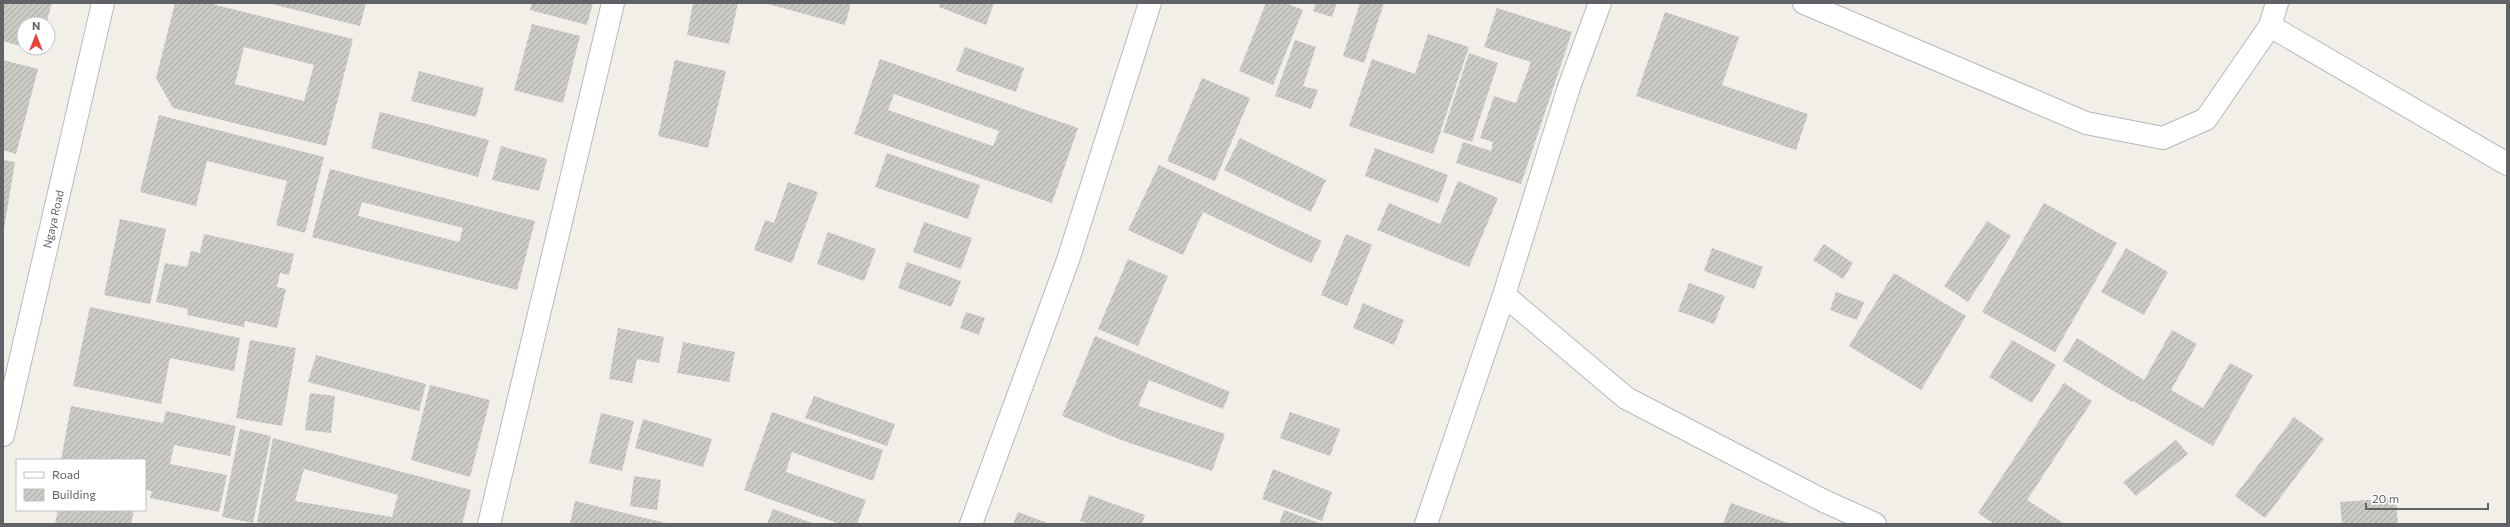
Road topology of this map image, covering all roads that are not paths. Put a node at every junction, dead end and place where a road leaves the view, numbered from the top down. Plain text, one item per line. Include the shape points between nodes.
1 (103, 3) edge
2 (613, 3) edge
3 (1150, 3) edge
4 (1600, 3) edge
5 (1804, 3) edge
6 (2277, 3) edge
7 (2270, 26) junction
8 (2507, 164) edge
9 (1504, 295) junction
10 (3, 435) edge
11 (490, 524) edge
12 (971, 524) edge
13 (1426, 524) edge
14 (1875, 524) edge

1 - 10 street, Ngaya Road
2 - 11 street
3 - 12 street via 1068,260
4 - 9 street via 1569,87
5 - 7 street via 2086,123 2163,138 2206,119
6 - 7 street
7 - 8 street
9 - 13 street
9 - 14 street via 1626,398 1824,501

